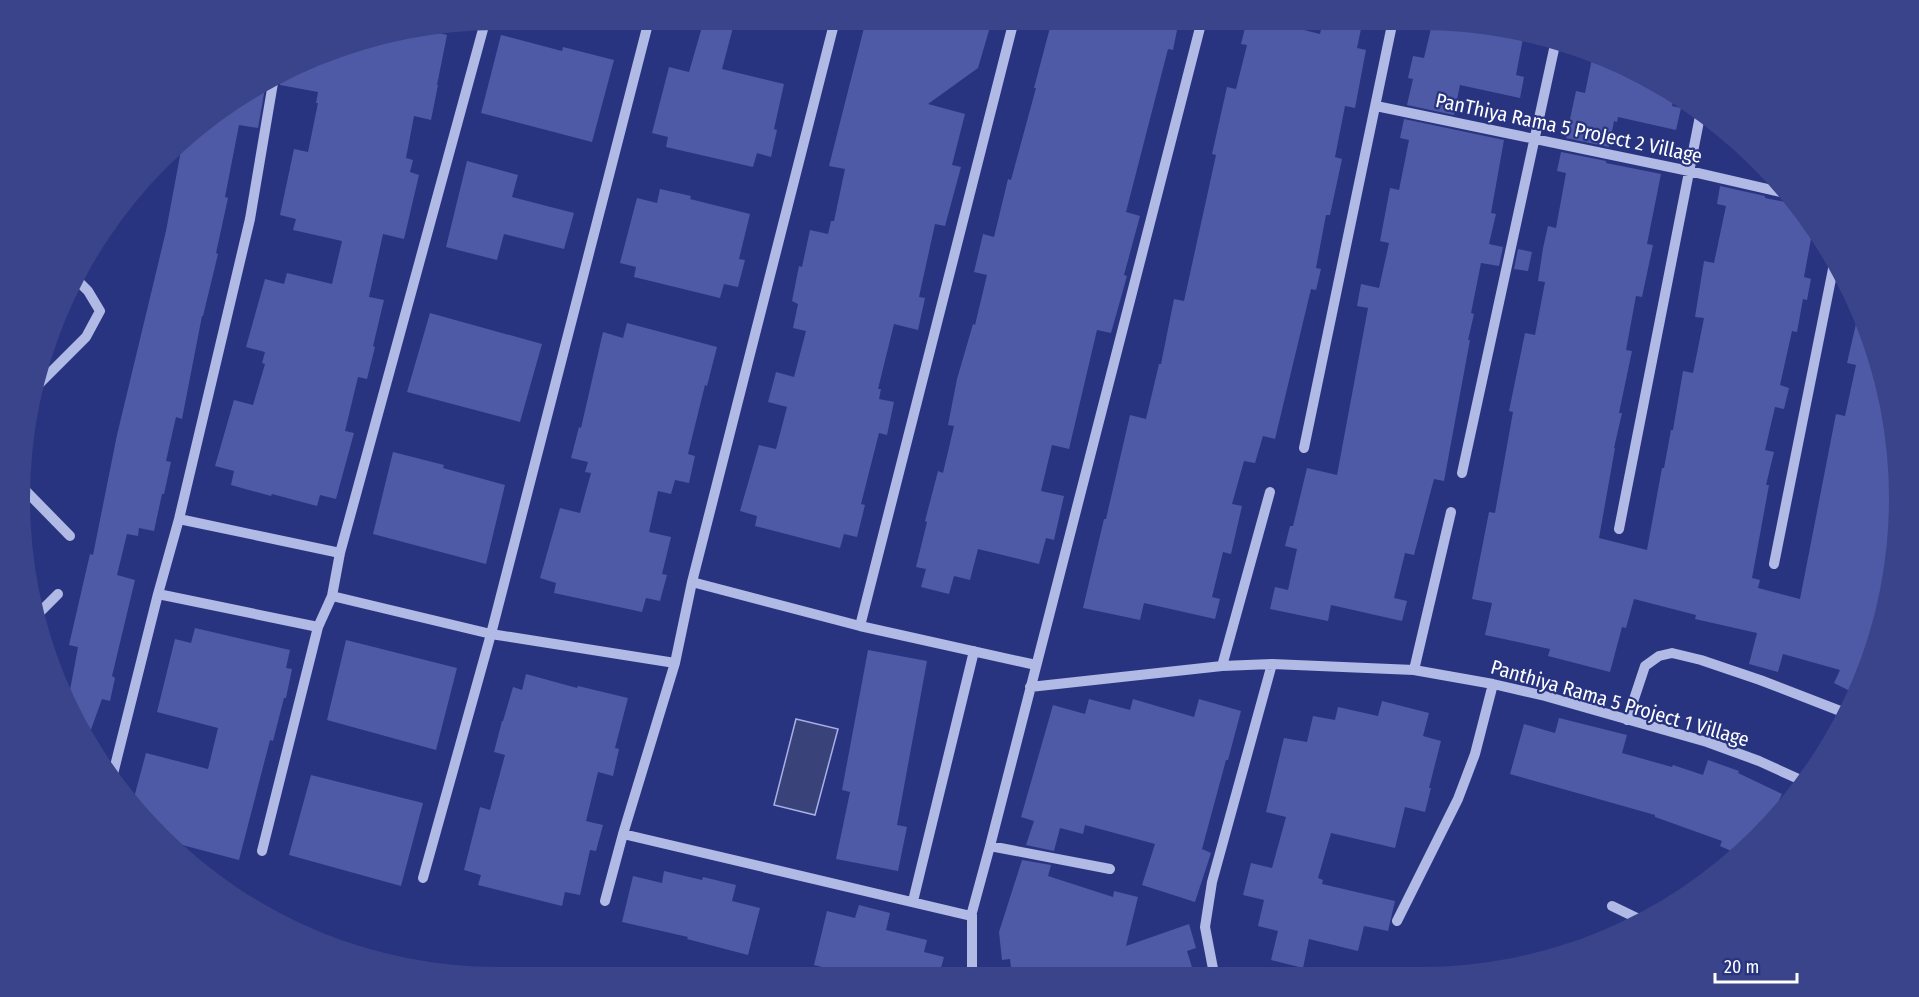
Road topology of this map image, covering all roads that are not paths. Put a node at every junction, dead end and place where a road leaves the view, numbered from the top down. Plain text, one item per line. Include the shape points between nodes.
1 (647, 30) edge
2 (832, 30) edge
3 (1011, 30) edge
4 (1199, 30) edge
5 (1391, 30) edge
6 (483, 31) edge
7 (1554, 50) edge
8 (272, 89) edge
9 (1376, 106) junction
10 (1699, 122) edge
11 (1536, 138) junction
12 (1689, 171) junction
13 (1773, 190) edge
14 (1832, 274) edge
15 (82, 284) edge
16 (46, 377) edge
17 (1304, 448) dead end
18 (1462, 472) dead end
19 (1270, 492) dead end
20 (30, 495) edge
21 (1451, 512) dead end
22 (179, 519) junction
23 (1619, 529) dead end
24 (70, 536) dead end
25 (340, 553) junction
26 (1774, 564) dead end
27 (692, 582) junction
28 (58, 594) dead end
29 (158, 594) junction
30 (332, 596) junction
31 (43, 609) edge
32 (860, 626) junction
33 (318, 627) junction
34 (491, 634) junction
35 (974, 651) junction
36 (675, 663) junction
37 (1272, 664) junction
38 (1036, 665) junction
39 (1222, 666) junction
40 (1414, 670) junction
41 (1493, 684) junction
42 (1030, 687) junction
43 (1839, 710) edge
44 (1627, 720) junction
45 (115, 767) edge
46 (1796, 778) edge
47 (623, 834) junction
48 (990, 846) junction
49 (262, 850) dead end
50 (1110, 869) dead end
51 (423, 878) dead end
52 (605, 901) dead end
53 (913, 901) junction
54 (1612, 906) dead end
55 (971, 916) junction
56 (1633, 916) edge
57 (1397, 921) dead end
58 (972, 967) edge
59 (1213, 967) edge

1 - 34 street
2 - 27 street
3 - 32 street
4 - 38 street
5 - 9 street
6 - 25 street
7 - 11 street
8 - 22 street via 250,219
9 - 11 street, PanThiya Rama 5 ProJect 2 Village
9 - 17 street
10 - 12 street
11 - 12 street, PanThiya Rama 5 ProJect 2 Village
11 - 18 street
12 - 13 street, PanThiya Rama 5 ProJect 2 Village
12 - 23 street
14 - 26 street
15 - 16 street via 100,311 86,337
19 - 39 street
20 - 24 street
21 - 40 street
22 - 25 street
22 - 29 street
25 - 30 street
27 - 32 street
27 - 36 street
28 - 31 street
29 - 33 street
29 - 45 street
30 - 33 street
30 - 34 street
32 - 35 street
33 - 49 street
34 - 36 street
34 - 51 street
35 - 38 street
35 - 53 street
36 - 47 street
37 - 39 street, Panthiya Rama 5 Project 1 Village
37 - 40 street, Panthiya Rama 5 Project 1 Village
37 - 59 street via 1212,882 1205,927
38 - 42 street
39 - 42 street, Panthiya Rama 5 Project 1 Village
40 - 41 street, Panthiya Rama 5 Project 1 Village
41 - 44 street, Panthiya Rama 5 Project 1 Village
41 - 57 street via 1475,754 1458,799
42 - 48 street
43 - 44 street via 1760,680 1672,653 1645,666
44 - 46 street, Panthiya Rama 5 Project 1 Village via 1707,742
47 - 52 street
47 - 53 street
48 - 50 street
48 - 55 street
53 - 55 street
54 - 56 street
55 - 58 street

